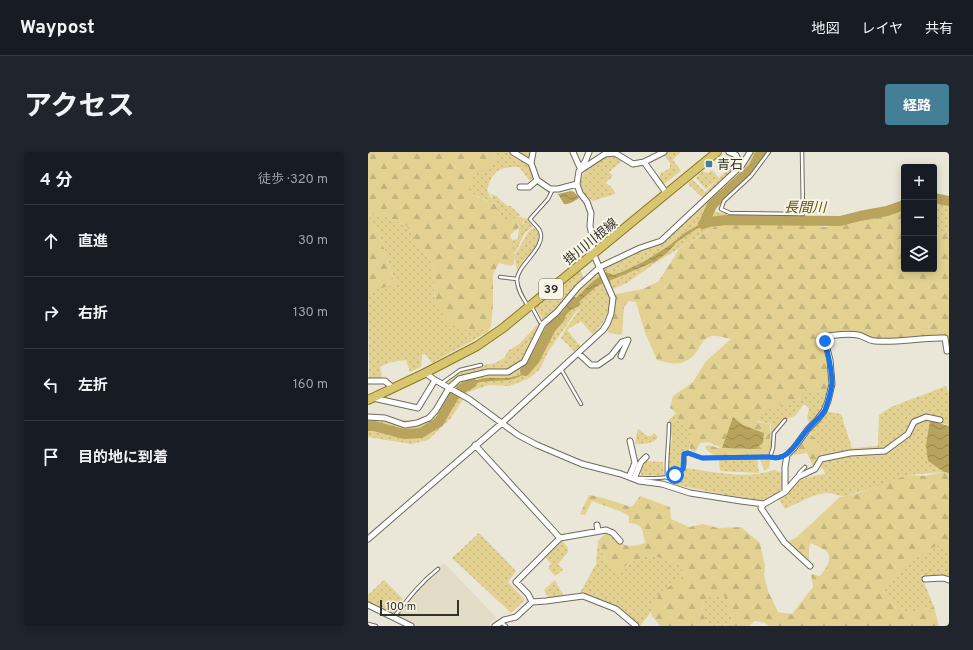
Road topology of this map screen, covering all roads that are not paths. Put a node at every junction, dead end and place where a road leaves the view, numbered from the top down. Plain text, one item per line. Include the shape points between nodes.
1 (513, 152) edge
2 (533, 152) edge
3 (573, 152) edge
4 (589, 152) edge
5 (664, 152) edge
6 (717, 152) edge
7 (729, 152) edge
8 (750, 152) edge
9 (769, 152) edge
10 (802, 152) edge
11 (604, 153) edge
12 (644, 162) junction
13 (531, 163) junction
14 (741, 166) junction
15 (580, 169) junction
16 (537, 180) junction
17 (577, 184) junction
18 (520, 187) dead end
19 (553, 189) junction
20 (667, 194) junction
21 (594, 253) junction
22 (600, 268) junction
23 (500, 277) dead end
24 (517, 279) junction
25 (530, 306) junction
26 (540, 322) dead end
27 (947, 350) dead end
28 (578, 353) junction
29 (621, 356) dead end
30 (481, 365) dead end
31 (561, 369) junction
32 (425, 373) junction
33 (435, 380) junction
34 (368, 381) edge
35 (441, 384) junction
36 (393, 388) junction
37 (451, 388) junction
38 (370, 399) edge
39 (581, 404) dead end
40 (368, 417) edge
41 (785, 420) dead end
42 (940, 420) dead end
43 (502, 423) junction
44 (669, 424) dead end
45 (630, 442) dead end
46 (475, 445) junction
47 (786, 455) junction
48 (646, 457) dead end
49 (770, 457) junction
50 (805, 467) dead end
51 (798, 477) junction
52 (631, 478) junction
53 (667, 478) junction
54 (785, 492) junction
55 (764, 504) junction
56 (597, 524) dead end
57 (598, 531) junction
58 (560, 538) junction
59 (368, 539) edge
60 (620, 541) dead end
61 (810, 566) dead end
62 (438, 570) dead end
63 (925, 578) dead end
64 (949, 580) edge
65 (532, 602) junction
66 (368, 605) edge
67 (393, 617) junction
68 (501, 622) junction
69 (368, 624) edge
70 (376, 626) edge
71 (411, 626) edge
72 (495, 626) edge
73 (506, 626) edge
74 (636, 626) edge

1 - 13 street
2 - 13 street
3 - 15 street
4 - 15 street
5 - 12 street
6 - 20 main road, 掛川川根線 / 39
7 - 14 street via 736,155
8 - 14 street
9 - 10 lane via 751,176 724,201 721,209 730,213 803,214
11 - 12 street via 615,153 633,164
11 - 15 street
12 - 20 street
13 - 16 street
14 - 22 street via 661,241 640,248
15 - 17 street
16 - 18 street via 529,187
16 - 19 street
17 - 19 street
17 - 21 street via 591,214
19 - 24 lane via 530,219 541,236 539,245
20 - 21 main road, 掛川川根線 / 39
21 - 22 street
21 - 25 main road, 掛川川根線 / 39
22 - 28 street via 613,298 611,314 603,330
22 - 37 street via 543,324 524,362 508,372 488,372 459,379
23 - 24 lane
24 - 25 lane via 519,291
25 - 26 lane
25 - 32 main road, 掛川川根線 / 39 via 477,346
27 - 47 street via 945,338 873,341 858,335 827,336 825,341 832,383 828,401 824,411
28 - 29 street via 591,365 598,365 611,356 622,342 628,340
28 - 31 street
30 - 35 lane via 460,370
31 - 39 lane
31 - 43 street
32 - 33 street
32 - 36 main road, 掛川川根線 / 39
33 - 35 street
33 - 38 street via 418,408
34 - 36 street via 385,381
35 - 37 street
36 - 38 main road, 掛川川根線 / 39
37 - 40 street via 429,418 417,423 405,425 385,418
37 - 43 street
41 - 49 lane via 774,433
42 - 51 street via 926,417 914,422 908,434 885,451 850,453 821,459 815,469
43 - 46 street
43 - 52 street via 537,445 582,464
44 - 53 lane
45 - 52 street via 635,463
46 - 58 street
46 - 59 street
47 - 49 lane
47 - 54 street
48 - 52 street
49 - 53 lane via 702,458 688,453 684,454 683,469
50 - 51 lane
51 - 54 street
52 - 53 lane
52 - 55 street via 690,493
54 - 55 street
55 - 61 street via 761,508 784,542
56 - 57 street
57 - 58 street
57 - 60 street via 606,530 613,533
58 - 65 street via 516,582
62 - 67 lane via 414,591
63 - 64 street
65 - 68 street via 516,617
65 - 74 street via 584,596 616,610
66 - 67 street
67 - 71 street
68 - 72 street
68 - 73 lane
69 - 70 lane

